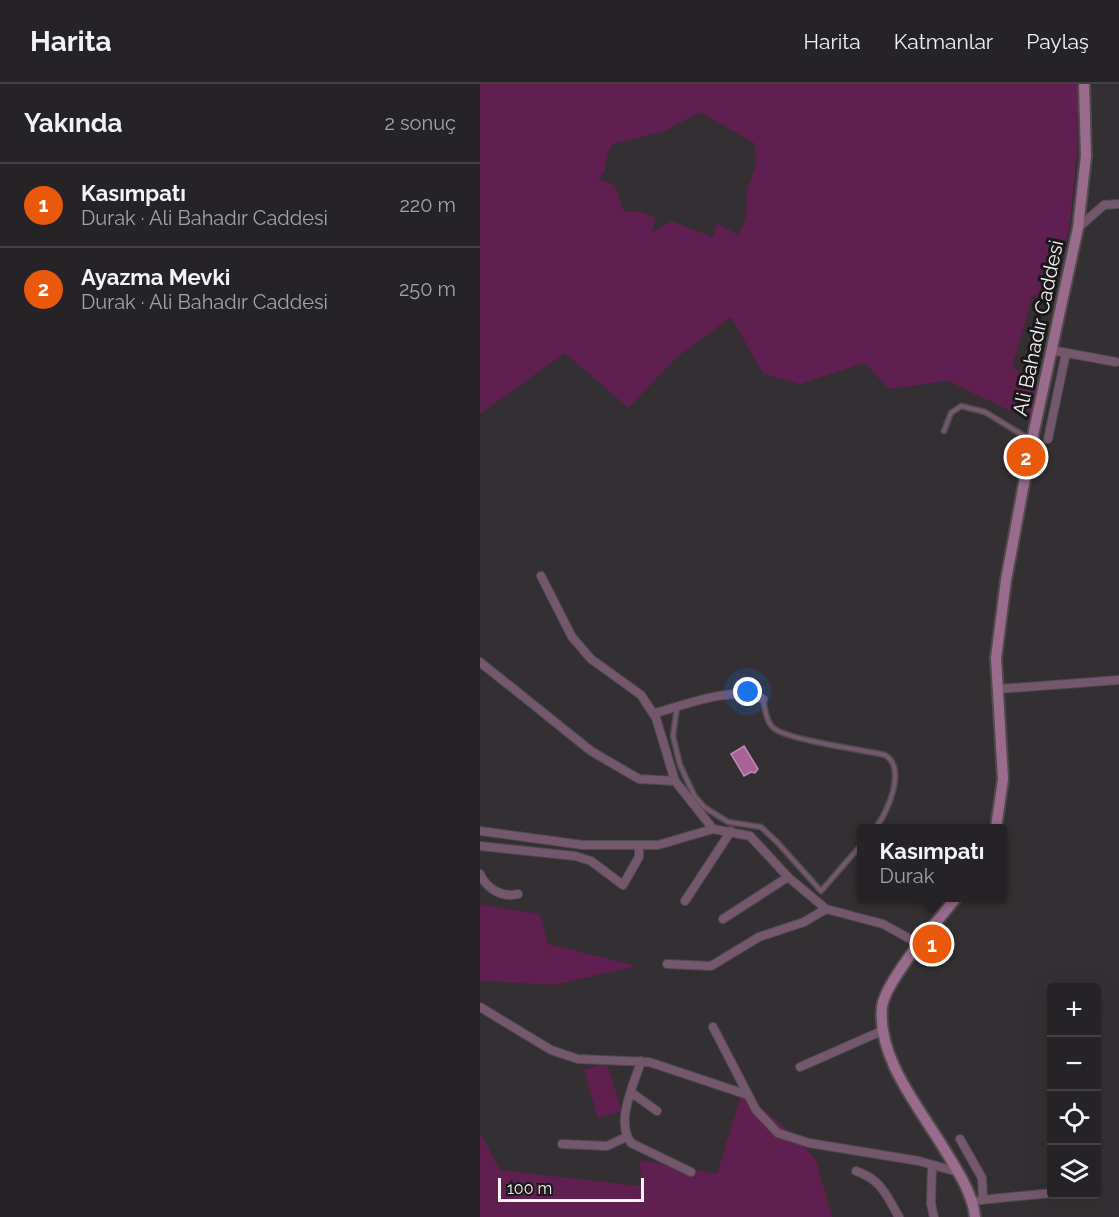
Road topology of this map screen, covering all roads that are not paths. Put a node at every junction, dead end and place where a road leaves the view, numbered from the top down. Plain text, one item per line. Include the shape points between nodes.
1 (1084, 84) edge
2 (1119, 204) edge
3 (1078, 228) junction
4 (1051, 350) junction
5 (1066, 353) junction
6 (1116, 362) dead end
7 (944, 431) dead end
8 (1048, 439) dead end
9 (1032, 440) junction
10 (541, 576) dead end
11 (480, 662) edge
12 (1119, 680) edge
13 (998, 689) junction
14 (763, 699) joint
15 (677, 707) junction
16 (653, 714) junction
17 (675, 781) junction
18 (879, 824) edge
19 (997, 824) edge
20 (713, 829) junction
21 (480, 831) edge
22 (730, 831) junction
23 (639, 845) junction
24 (480, 846) edge
25 (857, 849) edge
26 (480, 874) edge
27 (788, 877) junction
28 (518, 894) dead end
29 (685, 901) dead end
30 (952, 902) edge
31 (826, 909) junction
32 (723, 919) dead end
33 (919, 944) junction
34 (668, 964) dead end
35 (480, 1007) edge
36 (712, 1027) dead end
37 (884, 1030) junction
38 (641, 1061) junction
39 (800, 1067) dead end
40 (632, 1093) junction
41 (748, 1095) junction
42 (657, 1111) dead end
43 (626, 1137) junction
44 (960, 1139) dead end
45 (562, 1144) dead end
46 (932, 1166) junction
47 (856, 1171) dead end
48 (691, 1172) dead end
49 (958, 1172) junction
50 (1047, 1194) edge
51 (983, 1200) junction
52 (970, 1201) junction
53 (899, 1217) edge
54 (934, 1217) edge
55 (975, 1217) edge

1 - 3 main road, Ali Bahadır Caddesi via 1086,156
2 - 3 street via 1104,206
3 - 4 main road, Ali Bahadır Caddesi
4 - 5 street
4 - 9 main road, Ali Bahadır Caddesi
5 - 6 street
5 - 8 street
7 - 9 lane via 951,414 961,406 985,412
9 - 13 main road, Ali Bahadır Caddesi via 1006,580 996,658
10 - 16 street via 572,637 591,659 641,695
11 - 17 street via 591,751 639,779
12 - 13 street
13 - 19 main road, Ali Bahadır Caddesi via 1003,779
14 - 15 street via 755,694 742,694
14 - 18 lane via 775,729 892,759 893,790 886,816
15 - 16 street
15 - 25 lane via 673,736 680,765 704,807 728,822 760,828 821,891
16 - 17 street
17 - 20 street
20 - 22 street
20 - 23 street via 658,845
21 - 23 street via 583,845
22 - 27 street via 750,836
22 - 29 street
23 - 24 street via 639,857 623,885 591,861 575,856
26 - 28 street via 490,888 501,894
27 - 31 street
27 - 32 street
30 - 33 main road
31 - 33 street via 883,924
31 - 34 street via 804,922 759,937 711,966
33 - 37 main road via 882,1005
35 - 38 street via 551,1050 578,1059
36 - 41 street
37 - 39 street
37 - 49 main road via 892,1062
38 - 40 street
38 - 41 street
40 - 42 street
40 - 43 street via 625,1118
41 - 46 street via 756,1110 778,1133 809,1143
43 - 45 street via 607,1146
43 - 48 street
44 - 51 street via 982,1178
46 - 49 street
46 - 54 street
47 - 53 street via 872,1176
49 - 52 main road
50 - 51 street
51 - 52 street
52 - 55 main road

